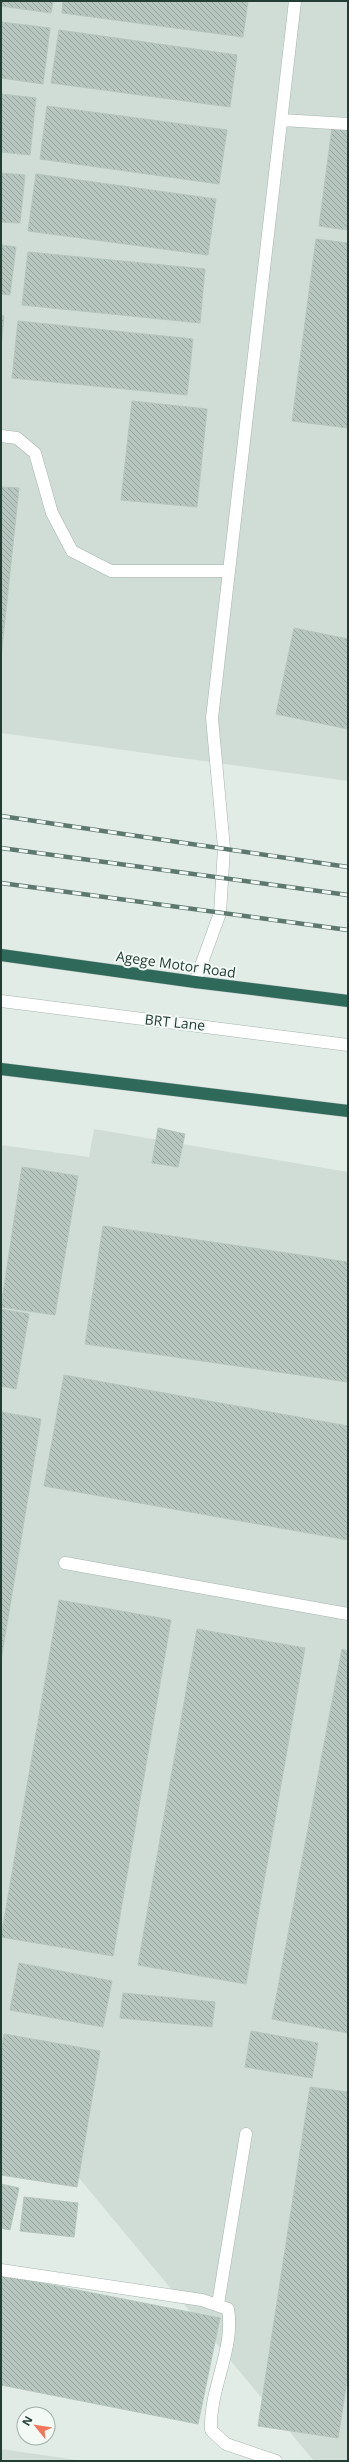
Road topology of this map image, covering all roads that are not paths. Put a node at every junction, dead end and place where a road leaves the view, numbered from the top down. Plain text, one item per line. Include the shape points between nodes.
1 (295, 1) edge
2 (282, 120) junction
3 (348, 124) edge
4 (1, 436) edge
5 (229, 571) junction
6 (1, 954) edge
7 (195, 982) junction
8 (1, 1001) edge
9 (348, 1001) edge
10 (348, 1044) edge
11 (1, 1069) edge
12 (348, 1111) edge
13 (65, 1563) dead end
14 (348, 1614) edge
15 (246, 2134) dead end
16 (1, 2270) edge
17 (218, 2304) junction
18 (276, 2461) edge

1 - 2 lane
2 - 3 lane
2 - 5 lane
4 - 5 lane via 17,438 35,453 52,513 72,550 111,571
5 - 7 lane via 212,718 224,848 220,912
6 - 7 highway, Agege Motor Road
7 - 9 highway, Agege Motor Road
8 - 10 lane, BRT Lane
11 - 12 highway
13 - 14 lane
15 - 17 lane
16 - 17 lane
17 - 18 lane via 228,2309 231,2324 210,2413 211,2430 226,2444

